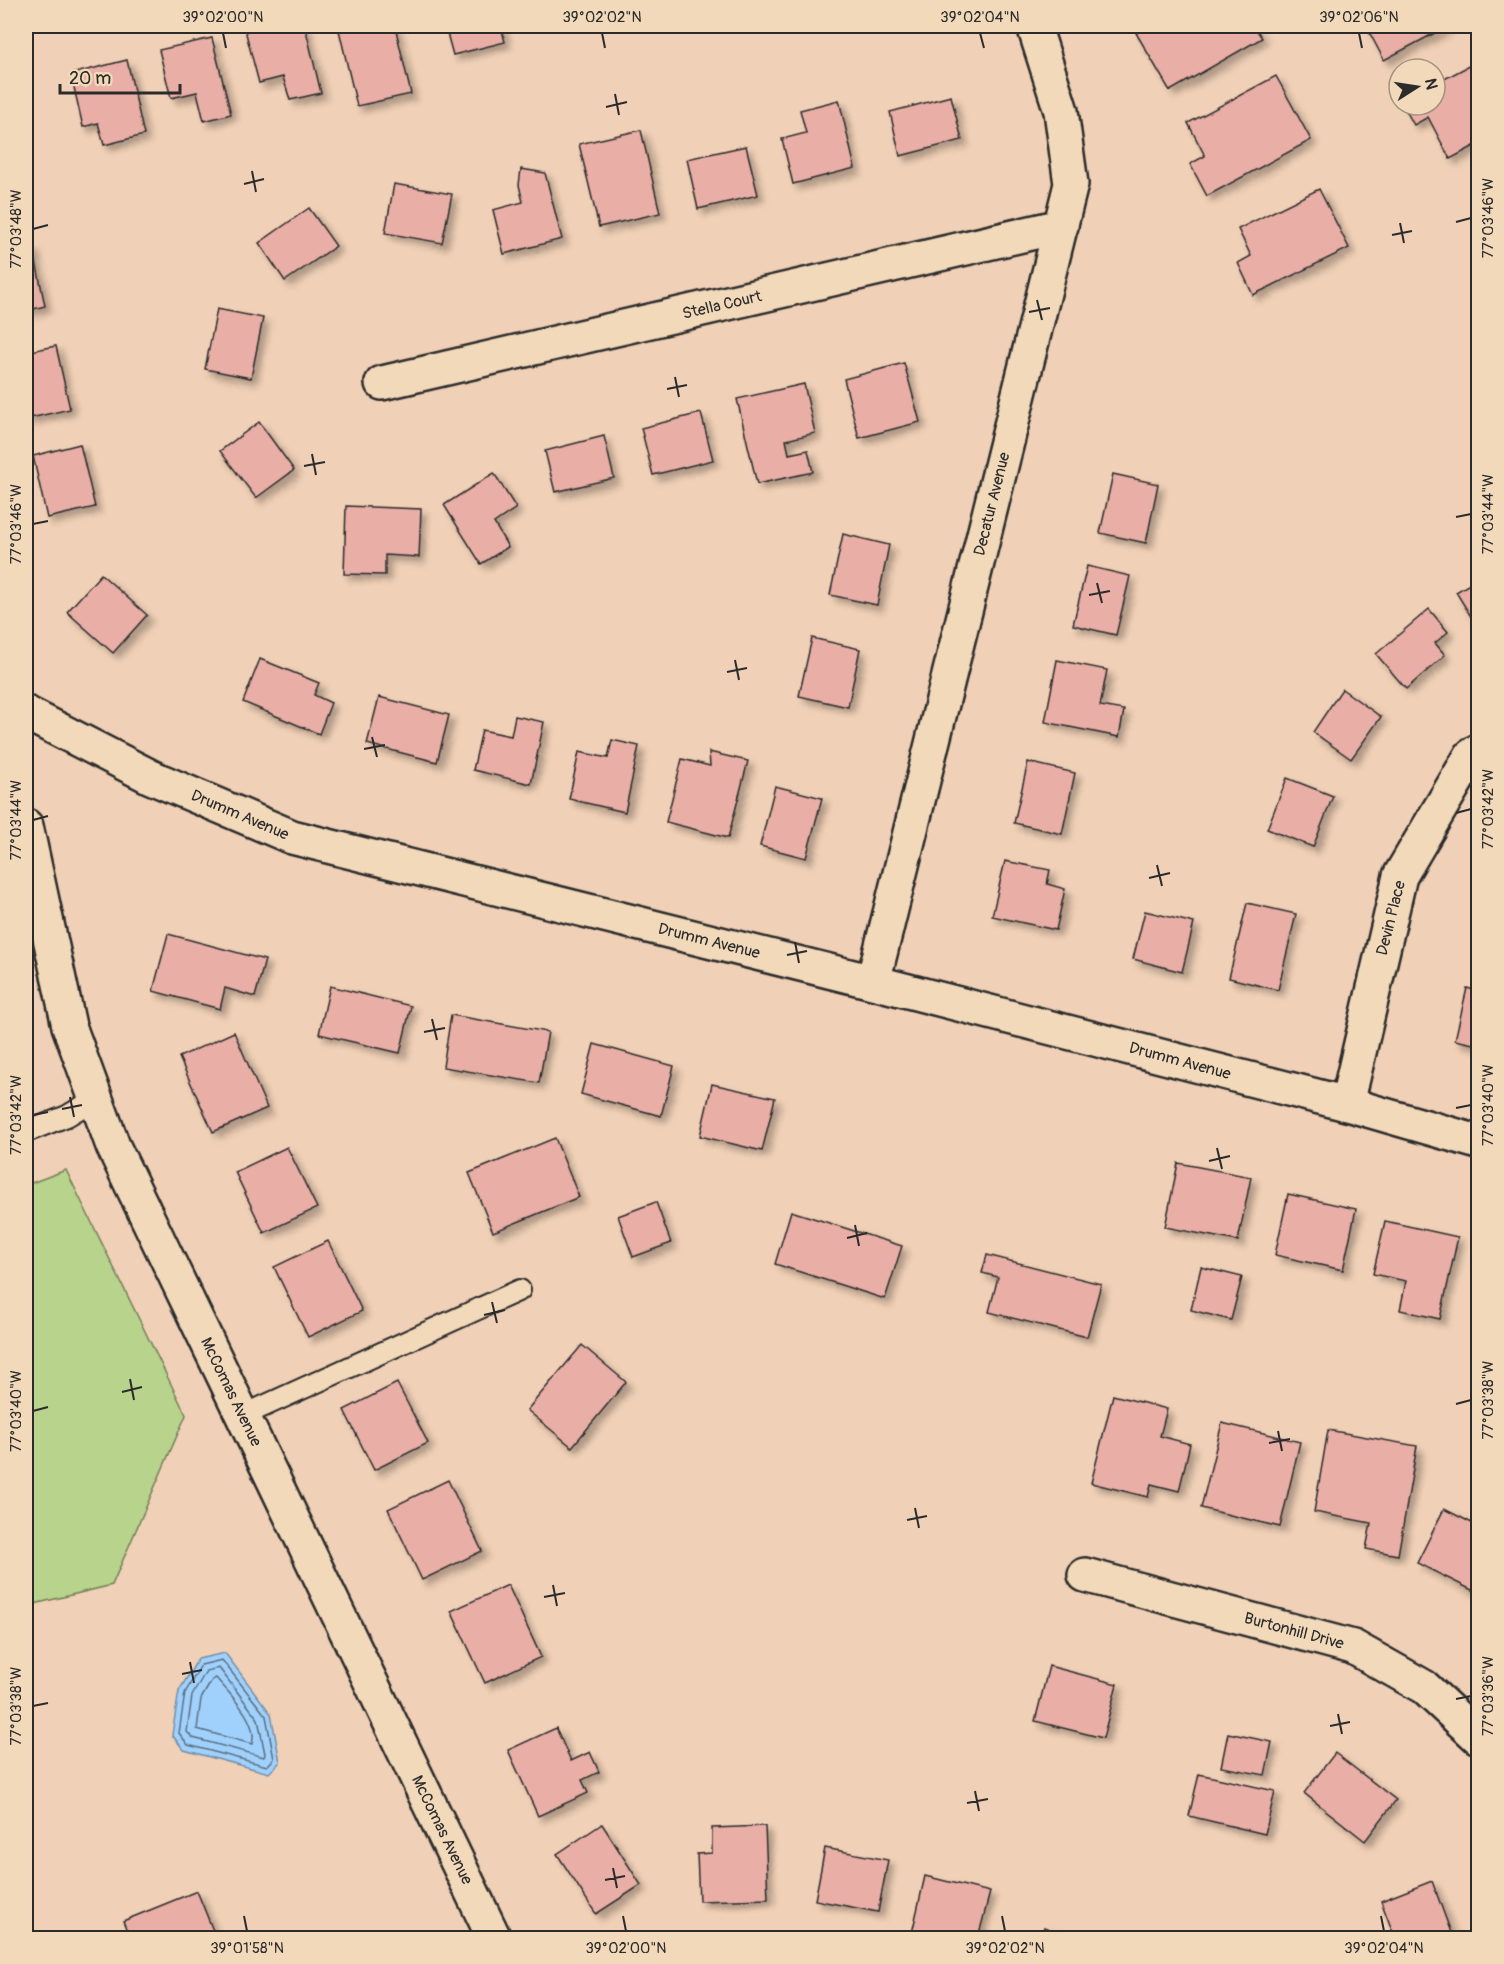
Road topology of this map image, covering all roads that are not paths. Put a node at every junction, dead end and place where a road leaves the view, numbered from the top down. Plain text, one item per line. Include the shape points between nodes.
1 (1034, 26) edge
2 (1061, 226) junction
3 (382, 383) dead end
4 (26, 713) edge
5 (1479, 751) edge
6 (26, 826) edge
7 (873, 982) junction
8 (95, 1099) junction
9 (1347, 1104) junction
10 (26, 1132) edge
11 (1479, 1142) edge
12 (520, 1290) dead end
13 (242, 1416) junction
14 (1085, 1575) dead end
15 (1479, 1737) edge
16 (494, 1938) edge

1 - 2 street, Decatur Avenue via 1061,111 1071,184
2 - 3 street, Stella Court
2 - 7 street, Decatur Avenue
4 - 7 street, Drumm Avenue via 152,777 292,837
5 - 9 street, Devin Place via 1471,756 1400,876
6 - 8 street, McComas Avenue via 69,1026
7 - 9 street, Drumm Avenue
8 - 10 lane via 67,1116
8 - 13 street, McComas Avenue via 113,1146
9 - 11 street, Drumm Avenue
12 - 13 lane
13 - 16 street, McComas Avenue
14 - 15 street, Burtonhill Drive via 1353,1647 1424,1687

